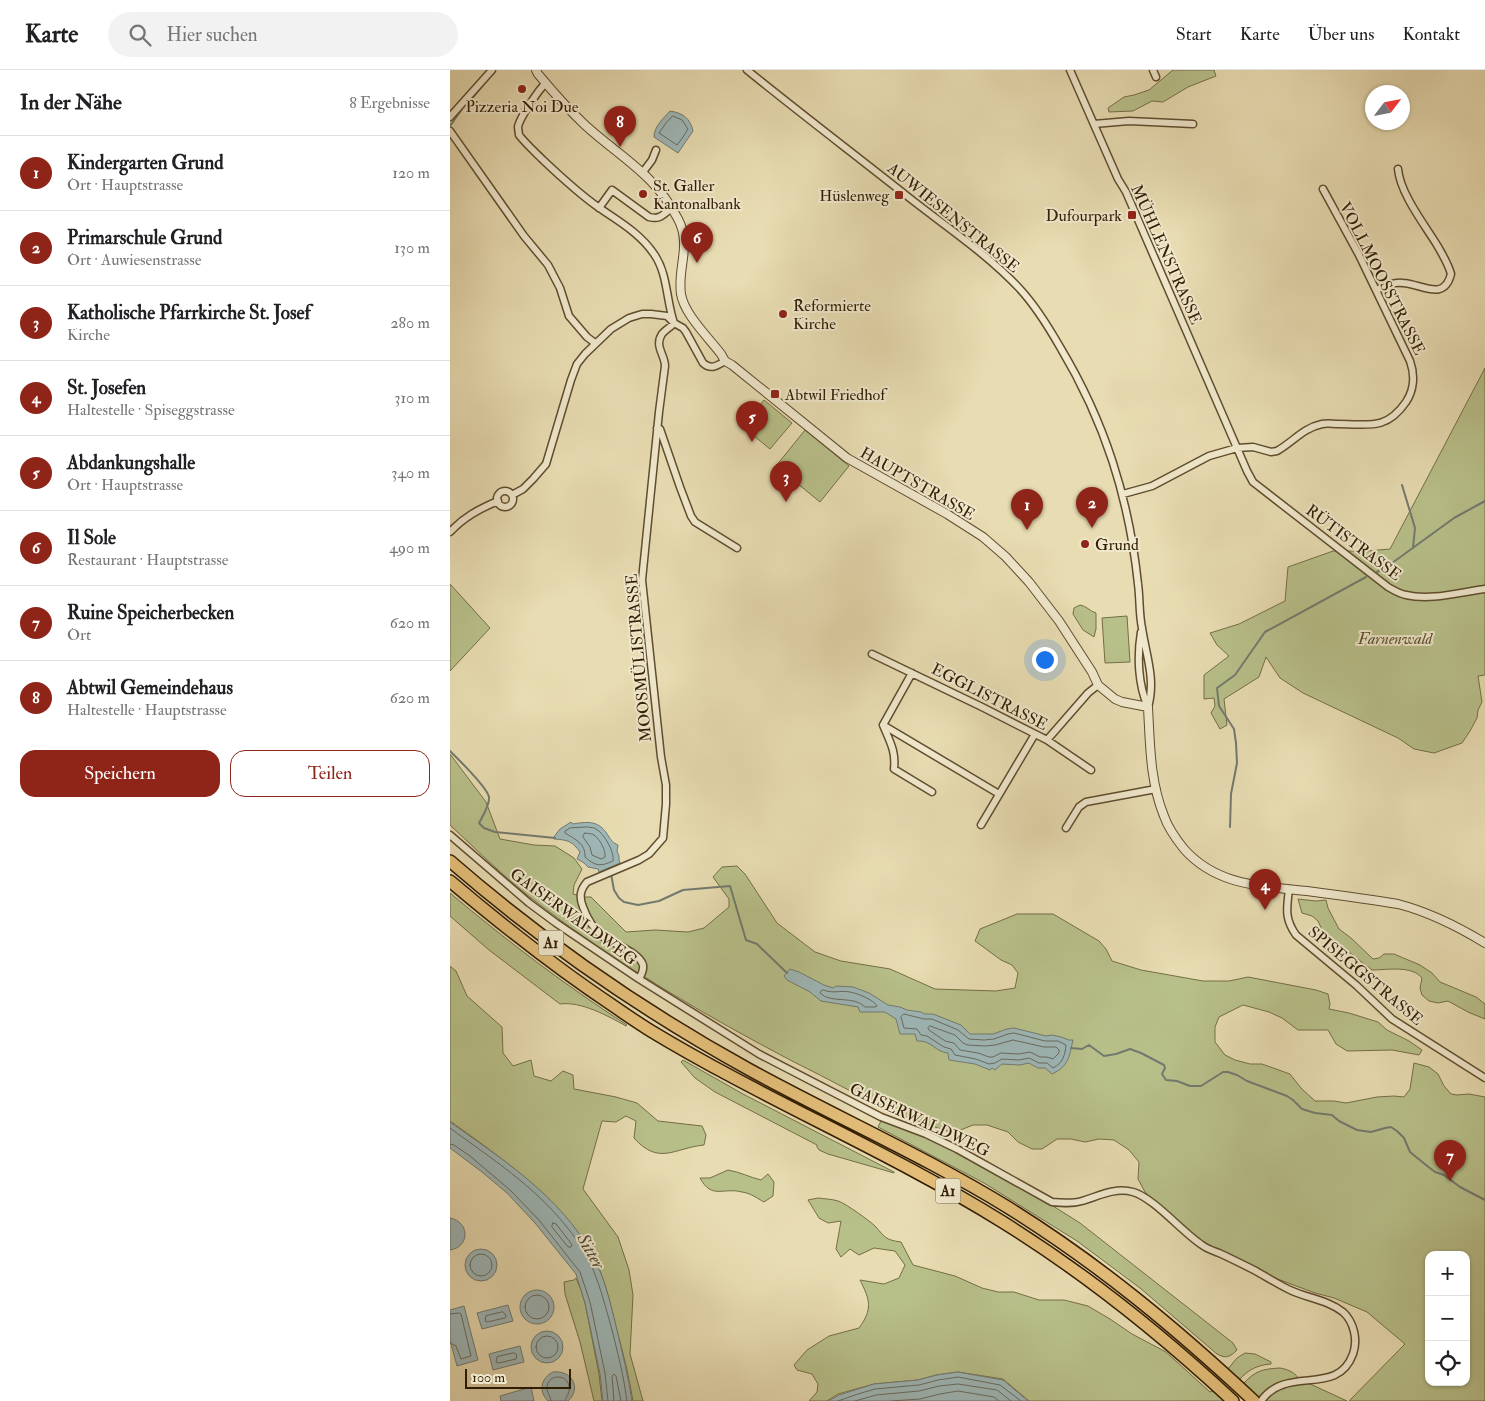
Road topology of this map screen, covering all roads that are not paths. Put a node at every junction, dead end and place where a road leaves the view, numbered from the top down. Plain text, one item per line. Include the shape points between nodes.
1 (492, 70) edge
2 (536, 70) edge
3 (747, 70) edge
4 (1070, 70) edge
5 (546, 83) junction
6 (450, 117) edge
7 (1094, 124) junction
8 (1193, 124) dead end
9 (450, 131) edge
10 (656, 150) dead end
11 (1398, 169) dead end
12 (643, 172) junction
13 (1322, 190) dead end
14 (599, 208) junction
15 (672, 208) junction
16 (1376, 290) junction
17 (674, 323) junction
18 (595, 343) junction
19 (725, 361) junction
20 (657, 428) junction
21 (1237, 448) junction
22 (1122, 494) junction
23 (512, 495) junction
24 (498, 501) junction
25 (450, 532) edge
26 (737, 548) dead end
27 (1485, 588) edge
28 (1142, 629) junction
29 (872, 654) dead end
30 (912, 673) junction
31 (1098, 684) junction
32 (1148, 707) junction
33 (883, 725) junction
34 (1035, 734) junction
35 (1047, 740) junction
36 (1091, 770) dead end
37 (1156, 789) junction
38 (932, 792) dead end
39 (999, 794) junction
40 (981, 825) dead end
41 (1066, 828) dead end
42 (450, 835) edge
43 (450, 861) edge
44 (450, 881) edge
45 (1289, 889) junction
46 (1485, 943) edge
47 (639, 980) junction
48 (1485, 1078) edge
49 (1233, 1401) edge
50 (1254, 1401) edge
51 (1261, 1401) edge

1 - 6 street
2 - 5 street, HAUPTSTRASSE
3 - 22 street, AUWIESENSTRASSE via 967,242 1018,287 1048,327 1083,387 1106,439
4 - 7 street, MÜHLENSTRASSE
5 - 12 street, HAUPTSTRASSE via 585,125
5 - 14 street via 518,126 519,135 572,188
7 - 8 street via 1129,120
7 - 21 street, MÜHLENSTRASSE
9 - 18 street via 548,265 569,316
10 - 12 street
11 - 16 street via 1405,192 1451,274 1446,285 1439,289 1395,283
12 - 15 street, HAUPTSTRASSE
13 - 16 street, VOLLMOOSSTRASSE
14 - 15 street via 612,190 650,217 662,217
14 - 17 street via 629,228 654,254 662,267
15 - 19 street, HAUPTSTRASSE via 684,239 680,281 683,301
16 - 21 street, VOLLMOOSSTRASSE via 1411,365 1411,392 1400,411 1377,425 1315,426 1277,451
17 - 18 street via 663,315 635,316 611,329
17 - 19 street via 686,332 706,366
17 - 20 street, MOOSMÜLISTRASSE via 662,333 658,342 665,366
18 - 23 street via 578,364 571,380 546,464 528,484
19 - 31 street, HAUPTSTRASSE via 848,458 947,514 992,545 1012,563 1047,606
20 - 26 street via 691,516 695,522
20 - 47 street, MOOSMÜLISTRASSE via 642,580 666,785 663,838 649,854 587,882 581,894 581,902 592,926 638,957 643,964
21 - 22 street, VOLLMOOSSTRASSE via 1208,456 1152,486
21 - 27 street, RÜTISTRASSE via 1252,482 1388,587 1404,595 1420,597
22 - 28 street, AUWIESENSTRASSE via 1135,554
23 - 24 street via 503,491
23 - 24 street via 513,500 508,506
24 - 25 street via 473,512
28 - 32 street, AUWIESENSTRASSE via 1151,678
28 - 32 street, AUWIESENSTRASSE via 1140,677
29 - 30 street, EGGLISTRASSE
30 - 33 street
30 - 34 street, EGGLISTRASSE
31 - 32 street, HAUPTSTRASSE via 1115,699
31 - 35 street
32 - 37 street
33 - 38 street via 894,752 894,770
33 - 39 street
34 - 35 street, EGGLISTRASSE
34 - 39 street
35 - 36 street, EGGLISTRASSE
37 - 41 street via 1086,802 1078,807
37 - 45 street via 1167,824 1195,859 1216,874 1232,880
39 - 40 street
42 - 47 street, GAISERWALDWEG via 529,903
43 - 50 highway, A1 via 558,948 658,1016 765,1078 945,1172 1038,1227 1134,1296
44 - 49 highway, A1 via 496,920 650,1031 974,1205 1055,1256 1133,1314
45 - 46 street via 1398,904 1458,926
45 - 48 street, SPISEGGSTRASSE via 1287,917 1296,935 1356,984 1392,1019
47 - 51 street, GAISERWALDWEG via 785,1068 880,1117 957,1149 1052,1202 1080,1202 1118,1190 1136,1193 1204,1246 1290,1290 1344,1313 1351,1322 1355,1344 1344,1369 1328,1378 1291,1381 1277,1386

